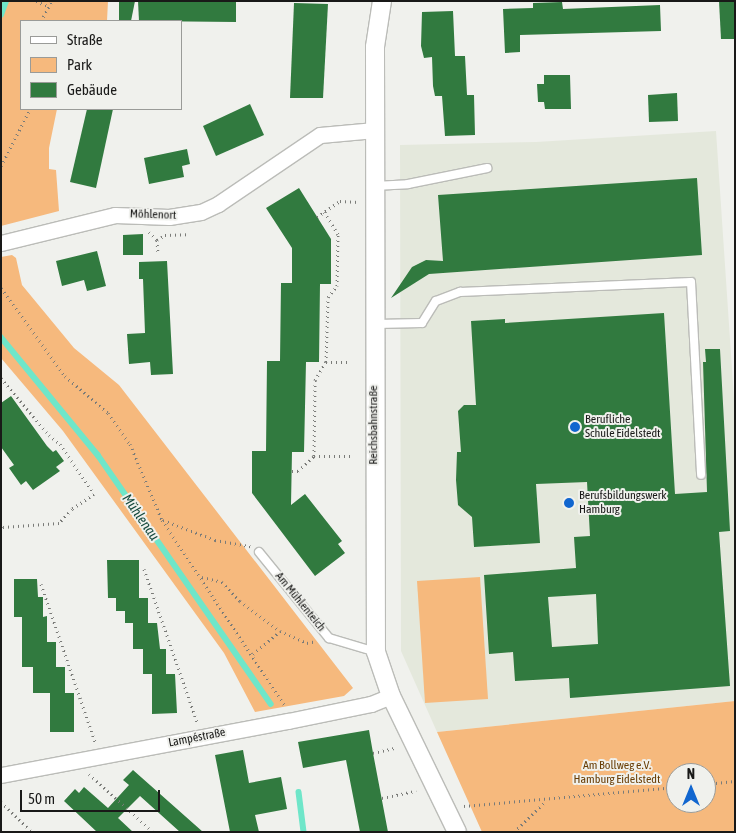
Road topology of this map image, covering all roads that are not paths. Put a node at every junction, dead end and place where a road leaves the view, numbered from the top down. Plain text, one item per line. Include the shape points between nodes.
1 (382, 1) edge
2 (375, 130) junction
3 (487, 168) dead end
4 (374, 186) junction
5 (1, 243) edge
6 (375, 324) junction
7 (702, 475) dead end
8 (259, 552) road end
9 (376, 652) junction
10 (391, 696) junction
11 (1, 775) edge
12 (458, 832) edge

1 - 2 street, Reichsbahnstraße via 375,47
2 - 4 street, Reichsbahnstraße
2 - 5 street, Möhlenort via 320,135 202,212 169,217 115,215
3 - 4 lane via 408,184
4 - 6 street, Reichsbahnstraße
6 - 7 lane via 422,323 436,301 460,292 691,282
6 - 9 street, Reichsbahnstraße
8 - 9 lane, Am Mühlenteich via 329,638
9 - 10 street, Reichsbahnstraße
10 - 11 street, Lampéstraße via 371,704 288,721
10 - 12 street, Reichsbahnstraße

